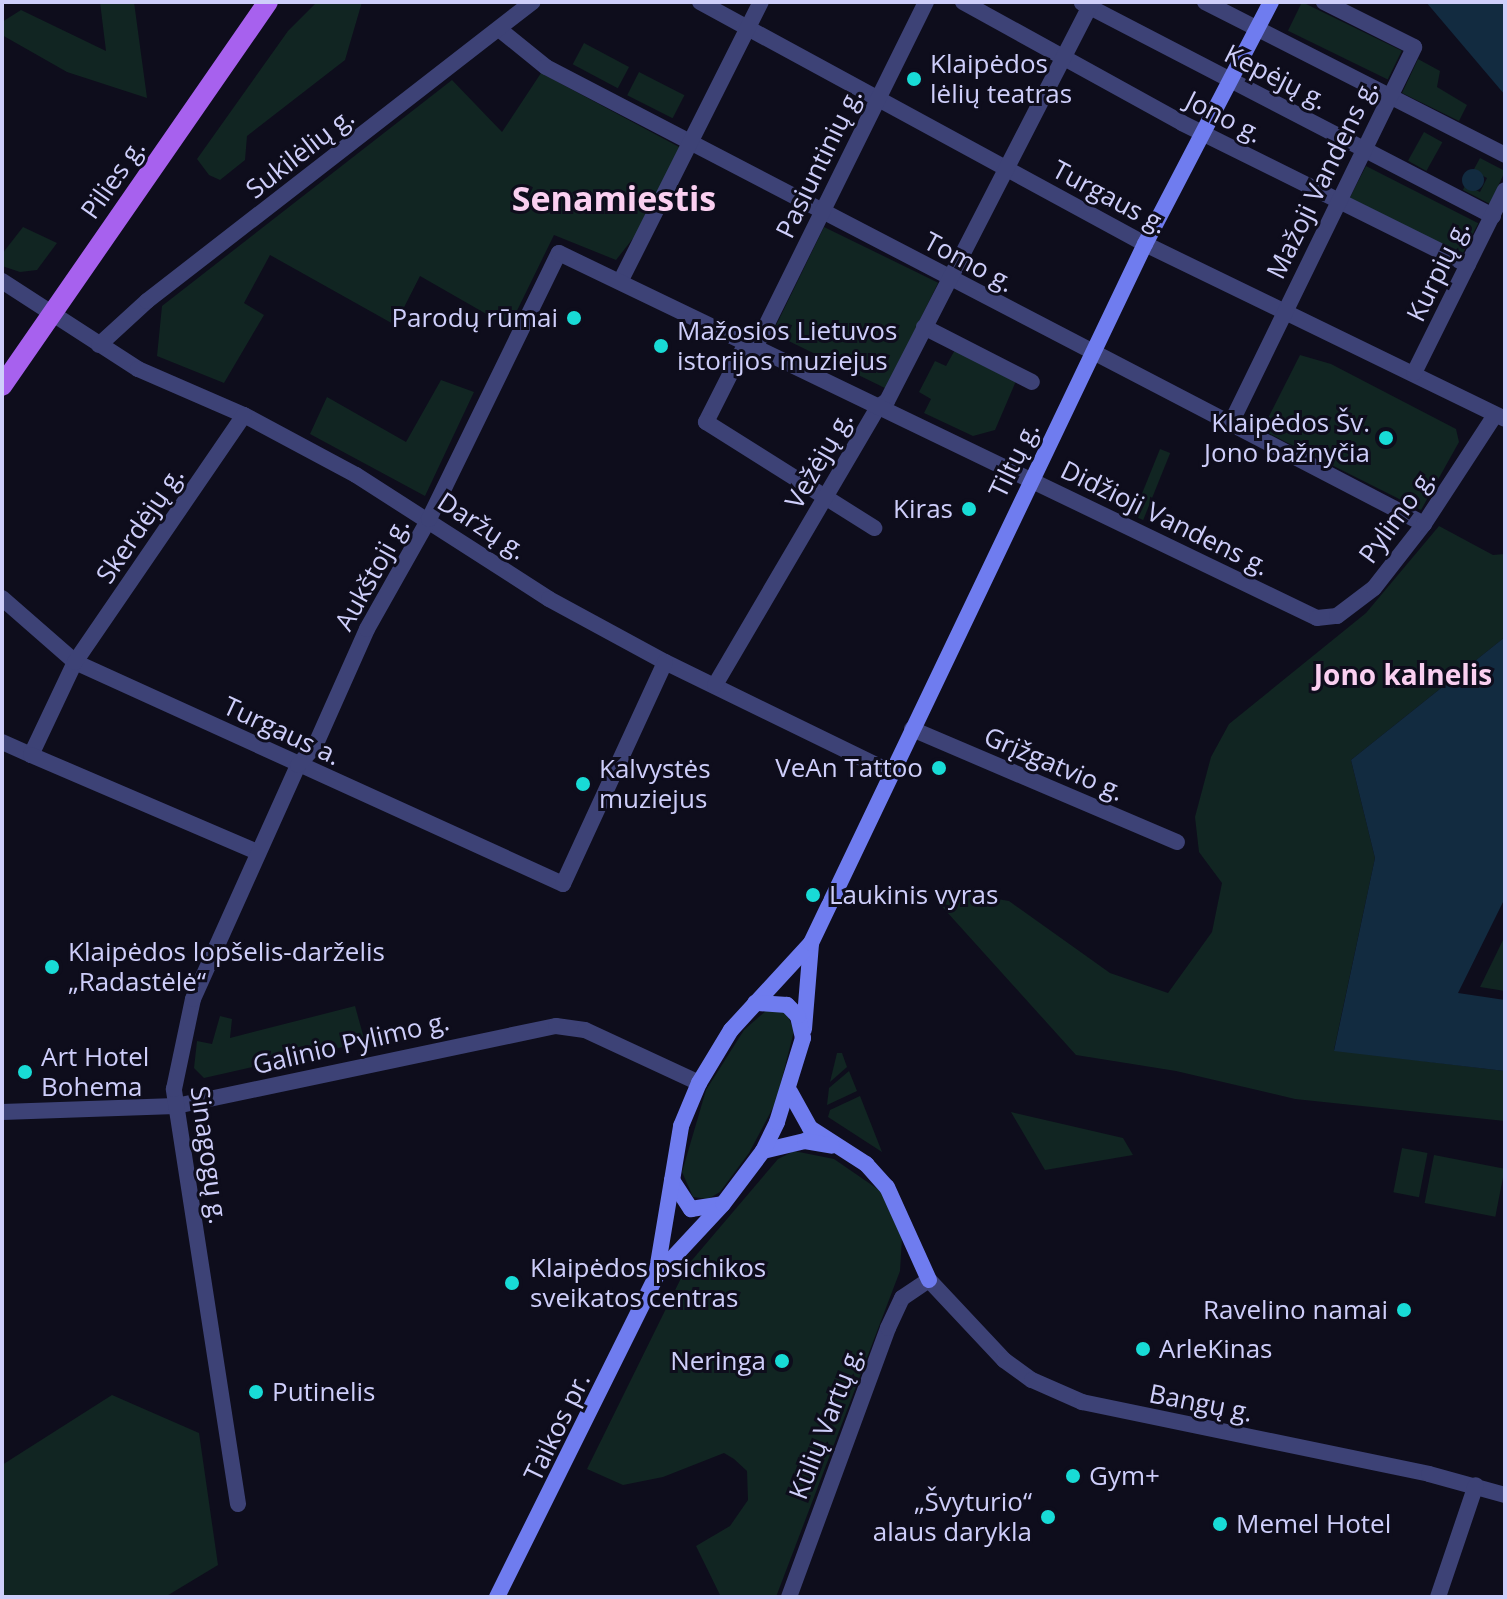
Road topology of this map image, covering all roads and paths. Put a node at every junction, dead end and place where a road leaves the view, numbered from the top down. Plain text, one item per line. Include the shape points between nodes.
1 (268, 2) edge
2 (533, 2) edge
3 (700, 2) edge
4 (761, 2) edge
5 (926, 2) edge
6 (963, 2) edge
7 (1205, 2) edge
8 (1271, 2) edge
9 (1324, 2) edge
10 (1088, 4) edge
11 (1257, 28) junction
12 (499, 29) junction
13 (747, 29) junction
14 (1063, 58) junction
15 (1229, 80) junction
16 (1389, 96) junction
17 (878, 99) junction
18 (1203, 133) junction
19 (693, 143) junction
20 (1364, 147) junction
21 (1505, 155) edge
22 (1006, 169) junction
23 (1505, 190) edge
24 (1337, 200) junction
25 (822, 210) junction
26 (1493, 216) junction
27 (1145, 244) junction
28 (559, 253) joint
29 (1468, 265) junction
30 (949, 279) junction
31 (621, 280) junction
32 (2, 281) edge
33 (1283, 311) junction
34 (50, 317) junction
35 (924, 327) junction
36 (752, 343) junction
37 (99, 345) junction
38 (1092, 354) junction
39 (1414, 373) junction
40 (1032, 382) dead end
41 (2, 386) edge
42 (878, 407) junction
43 (244, 415) junction
44 (1500, 417) edge
45 (1231, 423) junction
46 (1031, 480) junction
47 (826, 498) junction
48 (429, 519) junction
49 (1424, 524) junction
50 (874, 528) dead end
51 (2, 598) edge
52 (1317, 618) joint
53 (75, 662) junction
54 (665, 662) junction
55 (715, 685) junction
56 (912, 729) junction
57 (2, 742) edge
58 (315, 746) joint
59 (31, 755) junction
60 (298, 765) junction
61 (891, 772) junction
62 (1177, 842) dead end
63 (255, 851) junction
64 (811, 943) junction
65 (755, 1003) junction
66 (803, 1038) junction
67 (699, 1083) junction
68 (790, 1092) junction
69 (176, 1106) junction
70 (2, 1112) edge
71 (839, 1148) junction
72 (763, 1151) junction
73 (672, 1180) junction
74 (723, 1204) junction
75 (656, 1276) junction
76 (929, 1280) junction
77 (1476, 1485) junction
78 (1503, 1491) edge
79 (238, 1504) dead end
80 (497, 1597) edge
81 (789, 1597) edge
82 (1438, 1597) edge

1 - 34 main road, Pilies g.
2 - 12 street, Sukilėlių g.
3 - 13 street, Turgaus g.
4 - 13 street
5 - 17 street, Pasiuntinių g.
6 - 14 street, Jono g.
7 - 11 street
8 - 11 street, Tiltų g.
9 - 16 street, Mažoji Vandens g. via 1414,47
10 - 14 street, Vežėjų g.
10 - 15 street, Kepėjų g.
11 - 15 street, Tiltų g.
11 - 16 street
12 - 19 street, Tomo g. via 546,67
12 - 37 street, Sukilėlių g. via 147,301
13 - 17 street, Turgaus g.
13 - 19 street
14 - 18 street, Jono g.
14 - 22 street, Vežėjų g.
15 - 18 street, Tiltų g.
15 - 20 street, Kepėjų g.
16 - 20 street, Mažoji Vandens g.
16 - 21 street
17 - 22 street, Turgaus g.
17 - 25 street, Pasiuntinių g.
18 - 24 street, Jono g.
18 - 27 street, Tiltų g.
19 - 25 street, Tomo g.
19 - 31 street
20 - 24 street, Mažoji Vandens g.
20 - 26 street, Kepėjų g.
22 - 27 street, Turgaus g.
22 - 30 street, Vežėjų g.
23 - 26 street, Kurpių g.
24 - 29 street, Jono g.
24 - 33 street, Mažoji Vandens g.
25 - 30 street, Tomo g.
25 - 36 street, Pasiuntinių g.
26 - 29 street, Kurpių g.
27 - 33 street, Turgaus g.
27 - 38 street, Tiltų g.
28 - 31 street, Didžioji Vandens g.
28 - 48 street, Aukštoji g.
29 - 39 street, Kurpių g.
30 - 35 street, Vežėjų g.
30 - 38 street, Tomo g.
31 - 36 street, Didžioji Vandens g.
32 - 34 street, Daržų g.
33 - 39 street, Turgaus g.
33 - 45 street, Mažoji Vandens g.
34 - 37 street, Daržų g.
34 - 41 main road, Pilies g.
35 - 40 street
35 - 42 street, Vežėjų g. via 887,401
36 - 42 street, Didžioji Vandens g.
36 - 47 street, Pasiuntinių g. via 706,422
37 - 43 street, Daržų g. via 138,369
38 - 45 street, Tomo g.
38 - 46 street, Tiltų g.
39 - 44 street, Turgaus g.
42 - 46 street, Didžioji Vandens g.
42 - 47 street, Vežėjų g.
43 - 48 street, Daržų g.
43 - 53 street, Skerdėjų g.
44 - 49 street, Pylimo g.
45 - 49 street, Tomo g.
46 - 52 street, Didžioji Vandens g.
46 - 56 street, Tiltų g.
47 - 50 street
47 - 55 street, Vežėjų g.
48 - 54 street, Daržų g. via 549,599
48 - 58 street, Aukštoji g. via 367,629
49 - 52 street, Pylimo g. via 1354,607
51 - 53 street, Turgaus a.
53 - 59 street
53 - 60 street, Turgaus a.
54 - 55 street, Daržų g.
54 - 60 street, Turgaus a. via 563,884
55 - 61 street, Daržų g.
56 - 61 street, Tiltų g.
56 - 62 street, Grįžgatvio g.
57 - 59 street
58 - 60 street, Sinagogų g.
59 - 63 street
60 - 63 street, Sinagogų g.
61 - 64 street, Tiltų g.
63 - 69 street, Sinagogų g. via 193,999 174,1073
64 - 65 street, Tiltų g.
64 - 66 street, Tiltų g.
65 - 66 street via 787,1005 798,1016
65 - 67 street, Tiltų g. via 714,1053
66 - 68 street, Tiltų g.
67 - 69 street, Galinio Pylimo g. via 585,1030 556,1026
67 - 73 street, Taikos pr. via 681,1126
68 - 71 street via 810,1128
68 - 72 street, Tiltų g.
69 - 70 street, Galinio Pylimo g.
69 - 79 street, Sinagogų g.
71 - 72 street via 805,1141
71 - 76 street via 887,1187 902,1209
72 - 74 street, Taikos pr.
73 - 74 street via 691,1209
73 - 75 street, Taikos pr.
74 - 75 street, Taikos pr.
75 - 80 street, Taikos pr.
76 - 77 street, Bangų g. via 1004,1360 1032,1380 1082,1402
76 - 81 street, Kūlių Vartų g. via 902,1298 888,1328
77 - 78 street, Bangų g.
77 - 82 street

